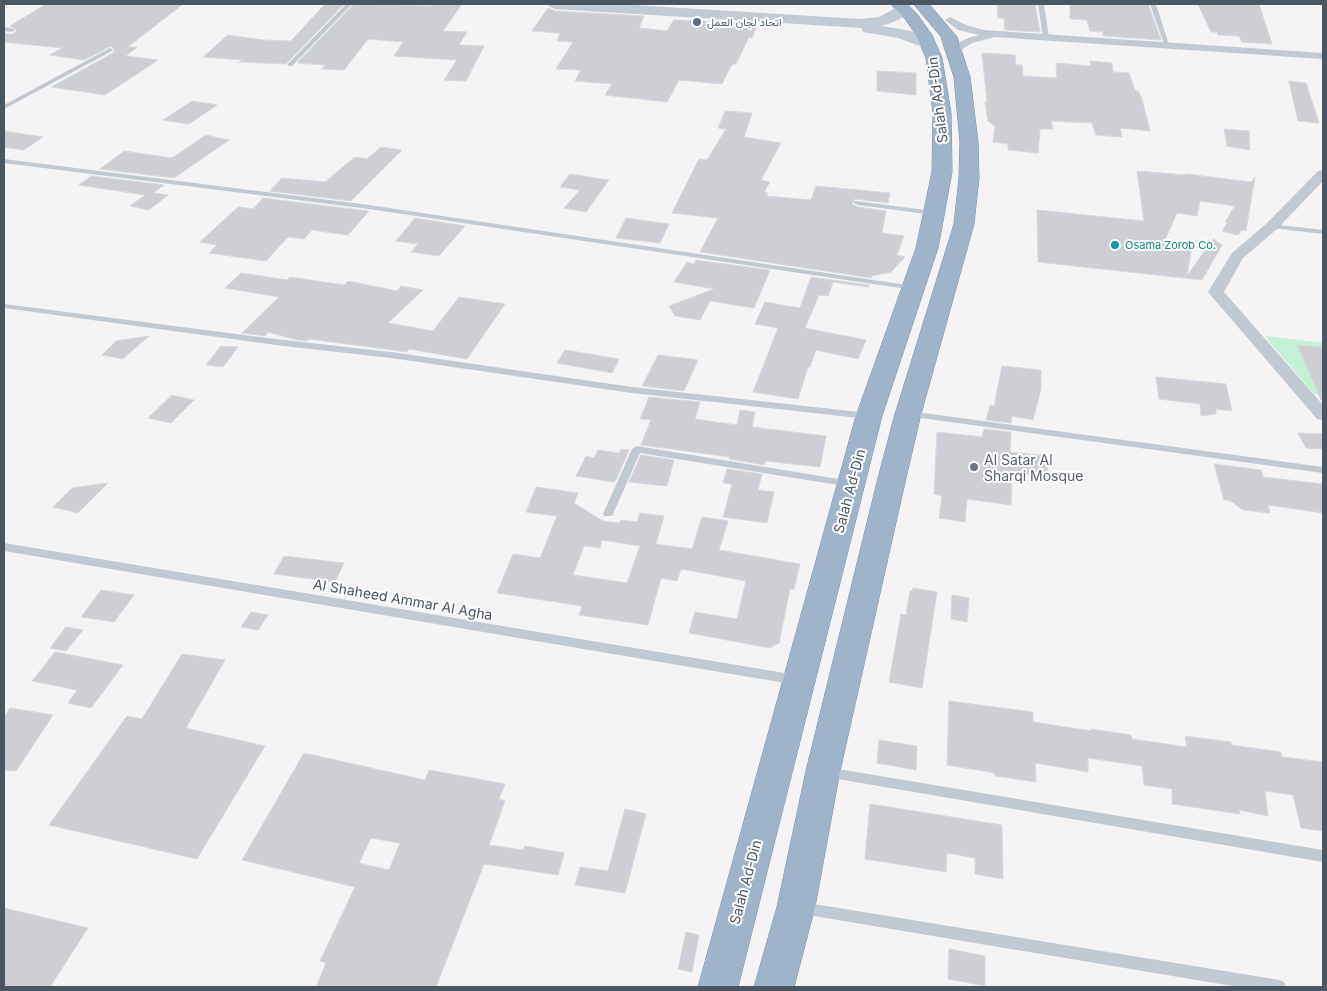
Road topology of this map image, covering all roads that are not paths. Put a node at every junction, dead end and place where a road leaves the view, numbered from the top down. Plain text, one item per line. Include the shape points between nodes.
1 (349, 4) edge
2 (555, 4) edge
3 (1041, 4) edge
4 (1153, 4) edge
5 (908, 6) edge
6 (813, 22) junction
7 (4, 29) edge
8 (12, 30) dead end
9 (946, 32) junction
10 (1007, 35) junction
11 (1046, 38) junction
12 (1168, 46) junction
13 (110, 50) dead end
14 (1323, 56) edge
15 (290, 65) dead end
16 (4, 107) edge
17 (4, 161) edge
18 (942, 172) junction
19 (1323, 174) edge
20 (969, 178) junction
21 (858, 202) dead end
22 (934, 214) junction
23 (964, 224) junction
24 (1272, 226) junction
25 (1323, 232) edge
26 (914, 288) junction
27 (4, 306) edge
28 (908, 414) junction
29 (869, 416) junction
30 (1323, 416) edge
31 (1323, 470) edge
32 (852, 484) junction
33 (608, 514) dead end
34 (4, 547) edge
35 (798, 681) junction
36 (823, 772) junction
37 (1323, 856) edge
38 (796, 907) junction
39 (718, 987) edge
40 (774, 987) edge
41 (1278, 987) edge

1 - 15 lane
2 - 6 main road
3 - 11 lane
4 - 12 lane
5 - 6 main road via 894,18 880,22
5 - 9 highway, Salah Ad-Din via 919,26
6 - 9 main road via 898,32 916,38
7 - 8 lane
9 - 10 street via 968,41
9 - 10 street via 954,24
9 - 18 highway, Salah Ad-Din via 934,58 942,114
9 - 20 highway, Salah Ad-Din via 965,96
10 - 11 street
11 - 12 street
12 - 14 street
13 - 16 lane
17 - 26 lane via 369,207
18 - 20 highway via 955,179
18 - 22 highway, Salah Ad-Din
19 - 24 street
20 - 23 highway, Salah Ad-Din
21 - 22 lane
22 - 23 highway via 951,214
22 - 26 highway, Salah Ad-Din
23 - 28 highway, Salah Ad-Din
24 - 25 lane
24 - 30 street via 1236,256 1216,292
26 - 29 highway, Salah Ad-Din
27 - 29 lane via 391,355 632,390
28 - 31 lane
28 - 36 highway, Salah Ad-Din
29 - 32 highway, Salah Ad-Din
32 - 33 lane via 637,449
32 - 35 highway, Salah Ad-Din
34 - 35 lane, Al Shaheed Ammar Al Agha
35 - 39 highway, Salah Ad-Din
36 - 37 lane
36 - 38 highway, Salah Ad-Din
38 - 40 highway, Salah Ad-Din
38 - 41 lane

